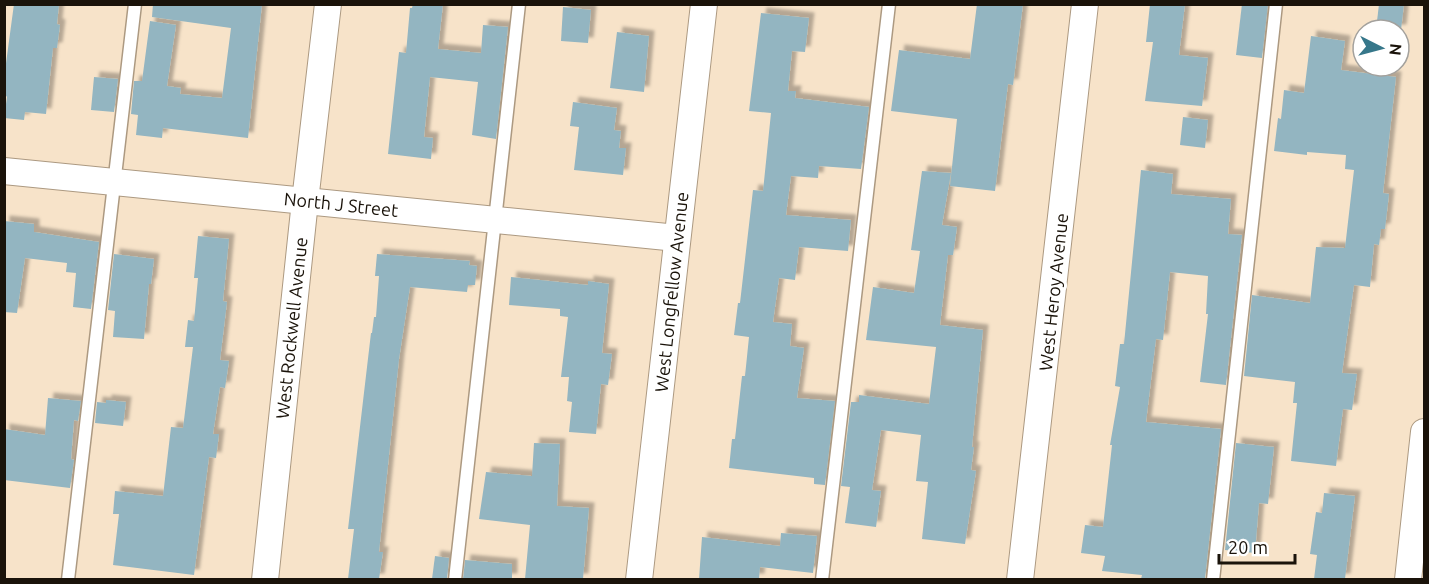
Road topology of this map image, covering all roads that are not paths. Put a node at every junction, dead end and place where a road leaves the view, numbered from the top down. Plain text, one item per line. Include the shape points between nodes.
1 (135, 4) edge
2 (328, 4) edge
3 (519, 4) edge
4 (704, 4) edge
5 (889, 4) edge
6 (1085, 4) edge
7 (1276, 4) edge
8 (4, 171) edge
9 (114, 182) junction
10 (305, 201) junction
11 (495, 220) junction
12 (677, 238) junction
13 (1425, 432) edge
14 (68, 579) edge
15 (265, 579) edge
16 (455, 579) edge
17 (639, 579) edge
18 (822, 579) edge
19 (1020, 579) edge
20 (1213, 579) edge
21 (1408, 579) edge

1 - 9 lane
2 - 10 street, West Rockwell Avenue
3 - 11 lane
4 - 12 street, West Longfellow Avenue
5 - 18 lane
6 - 19 street, West Heroy Avenue
7 - 20 lane
8 - 9 street, North J Street
9 - 10 street, North J Street
9 - 14 lane
10 - 11 street, North J Street
10 - 15 street, West Rockwell Avenue
11 - 12 street, North J Street
11 - 16 lane
12 - 17 street, West Longfellow Avenue
13 - 21 street

